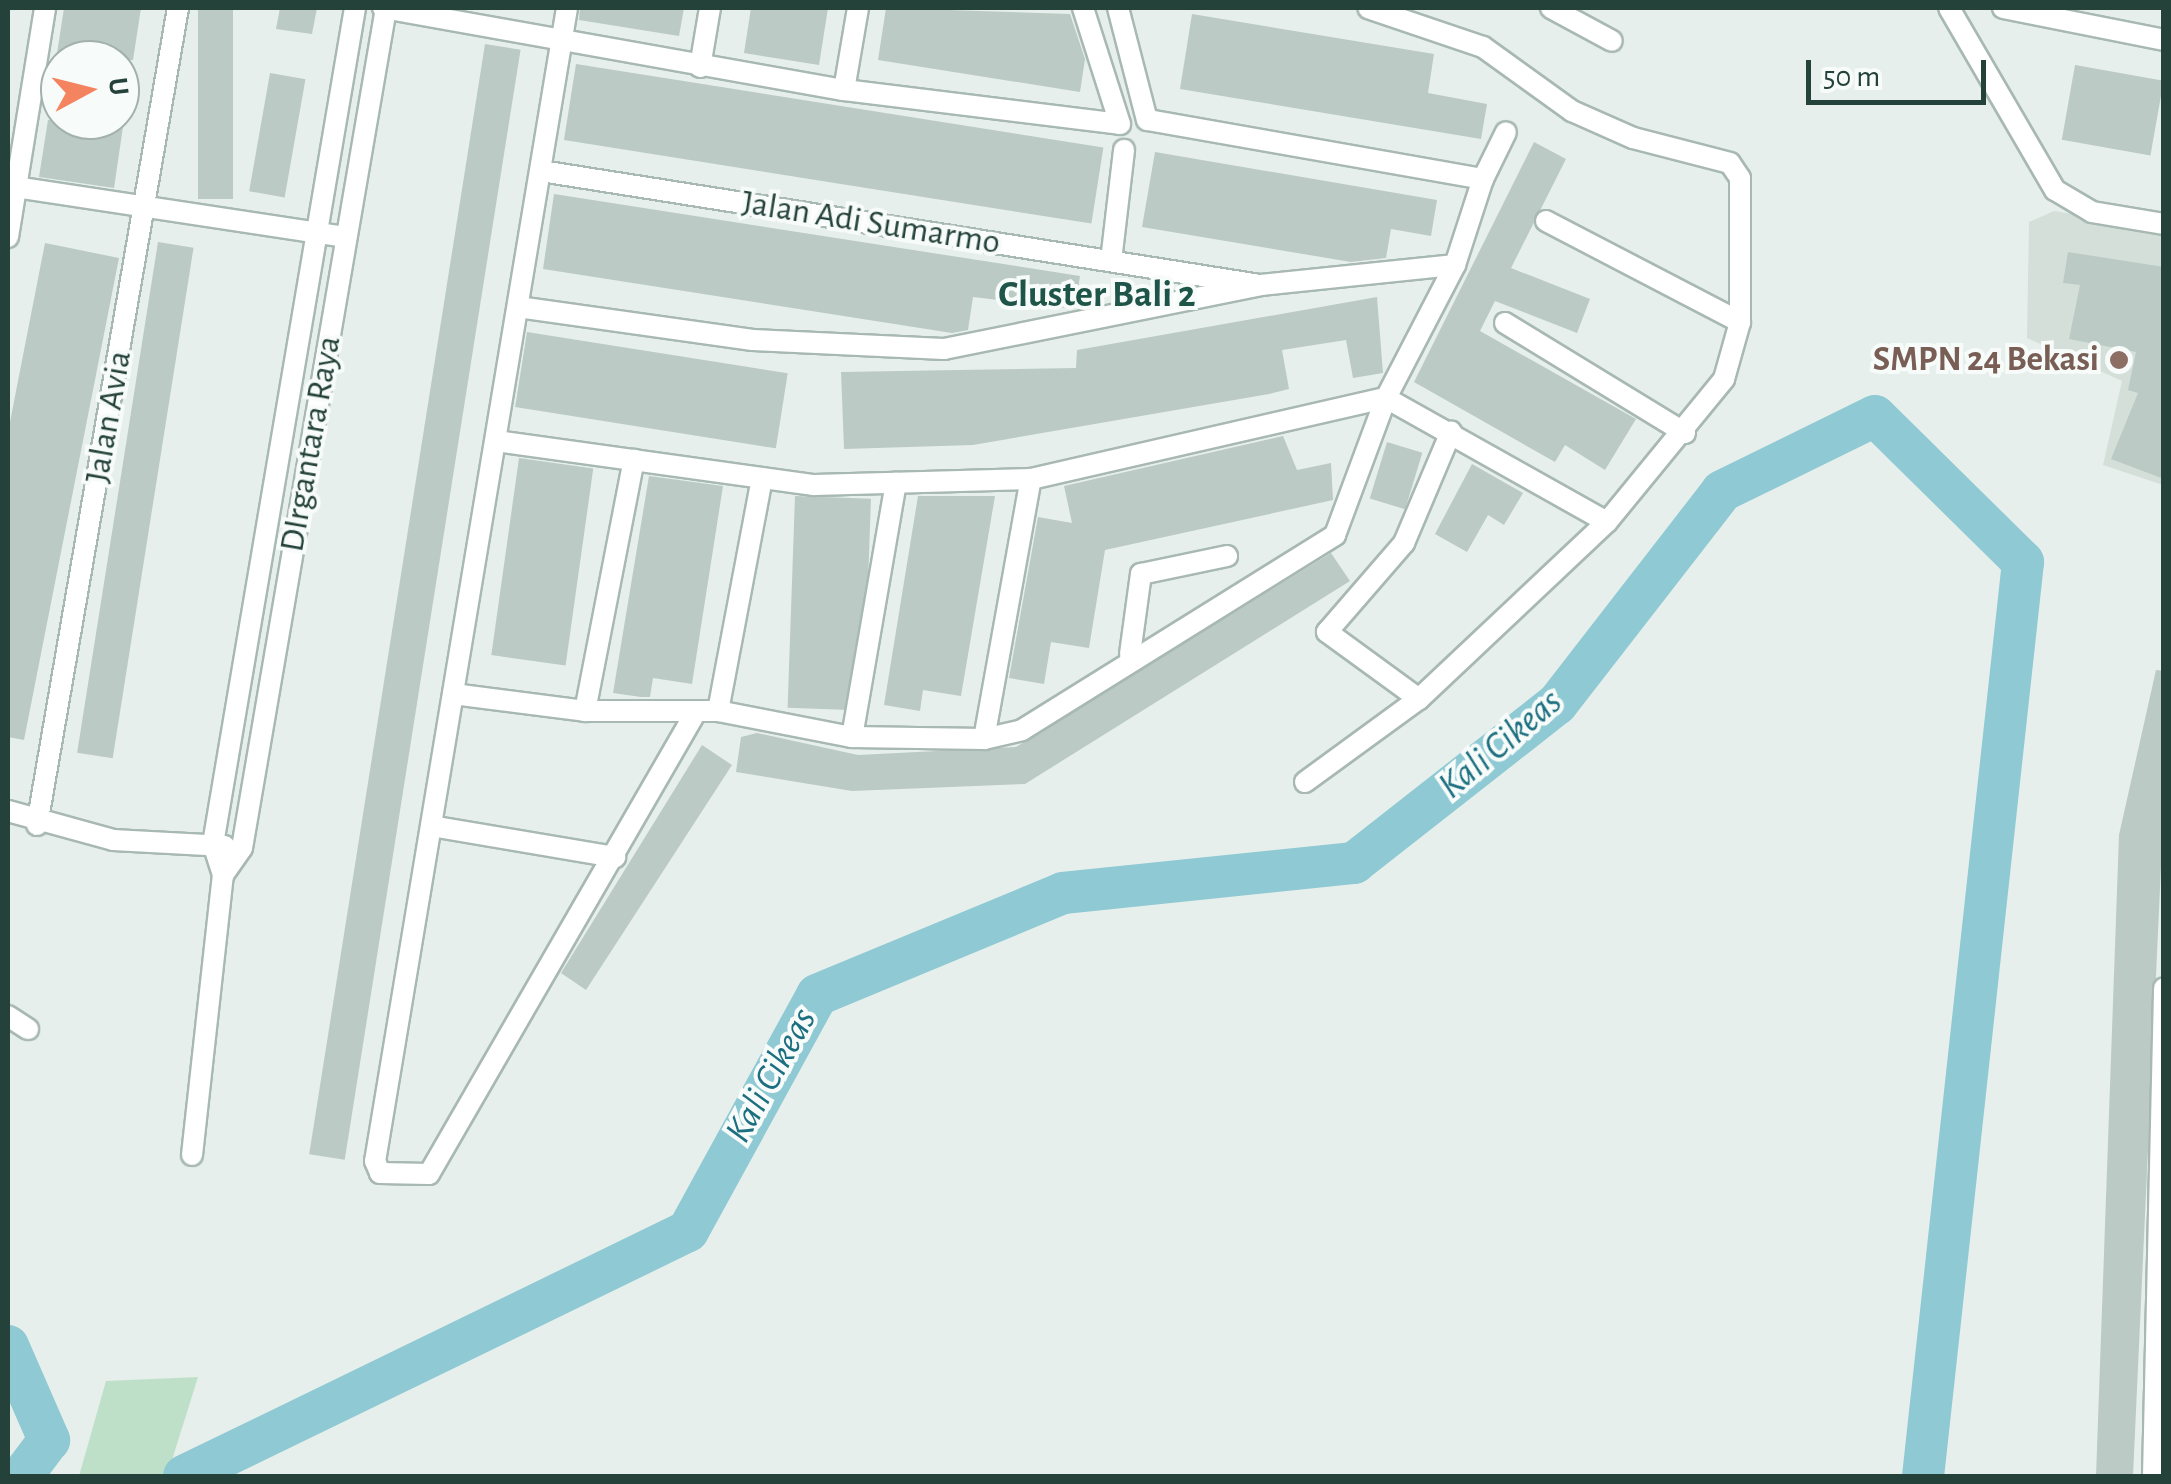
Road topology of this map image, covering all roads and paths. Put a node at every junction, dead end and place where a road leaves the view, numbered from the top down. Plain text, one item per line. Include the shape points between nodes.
1 (45, 8) edge
2 (178, 8) edge
3 (355, 8) edge
4 (385, 8) edge
5 (567, 8) edge
6 (710, 8) edge
7 (858, 8) edge
8 (1083, 8) edge
9 (1118, 8) edge
10 (1368, 8) edge
11 (1551, 8) edge
12 (1949, 8) edge
13 (2003, 8) edge
14 (562, 36) junction
15 (2164, 40) edge
16 (1612, 41) dead end
17 (700, 67) junction
18 (844, 90) junction
19 (1506, 132) dead end
20 (1124, 150) dead end
21 (541, 171) junction
22 (1483, 179) junction
23 (12, 187) edge
24 (145, 208) junction
25 (1546, 221) dead end
26 (2164, 224) edge
27 (317, 234) junction
28 (346, 237) junction
29 (8, 238) edge
30 (1112, 261) junction
31 (1455, 265) junction
32 (1261, 285) junction
33 (518, 307) junction
34 (1740, 322) junction
35 (1505, 323) dead end
36 (1386, 398) junction
37 (1452, 432) junction
38 (1685, 433) junction
39 (496, 441) junction
40 (634, 460) junction
41 (762, 478) junction
42 (1031, 479) junction
43 (896, 483) junction
44 (1607, 522) junction
45 (270, 543) junction
46 (293, 547) junction
47 (1226, 556) dead end
48 (1130, 654) junction
49 (453, 694) junction
50 (1419, 699) junction
51 (585, 711) junction
52 (718, 711) junction
53 (693, 716) junction
54 (852, 738) junction
55 (984, 738) junction
56 (1305, 782) dead end
57 (8, 811) edge
58 (37, 825) junction
59 (431, 826) junction
60 (213, 844) junction
61 (242, 848) junction
62 (615, 857) junction
63 (223, 875) junction
64 (2164, 988) edge
65 (8, 1016) edge
66 (28, 1030) dead end
67 (2160, 1074) edge
68 (192, 1154) dead end
69 (2153, 1476) edge

1 - 23 street
2 - 24 street, Jalan Avia
3 - 27 street, DIrgantara Raya
4 - 14 street
4 - 28 street, DIrgantara Raya
5 - 14 street
6 - 17 street
7 - 18 street
8 - 18 street via 1120,124
9 - 22 street via 1147,120
10 - 34 street via 1483,47 1572,110 1633,138 1730,163 1740,178
11 - 16 street
12 - 26 street via 2055,190 2092,212
13 - 15 street
14 - 17 street
14 - 21 street
17 - 18 street
19 - 22 street
20 - 30 street
21 - 30 street, Jalan Adi Sumarmo
21 - 33 street
22 - 31 street
23 - 24 street
23 - 29 street
24 - 27 street
24 - 58 street, Jalan Avia
25 - 34 street
27 - 28 street
27 - 45 street, DIrgantara Raya
28 - 46 street, DIrgantara Raya
30 - 32 street, Jalan Adi Sumarmo
31 - 32 street
31 - 36 street
32 - 33 street via 944,349 753,340
33 - 39 street
34 - 38 street via 1724,378
35 - 38 street
36 - 37 street
36 - 42 street
36 - 48 street via 1334,536
37 - 44 street
37 - 50 street via 1404,542 1327,632
38 - 44 street
39 - 40 street
39 - 49 street
40 - 41 street
40 - 51 street
41 - 43 street
41 - 52 street
42 - 43 street
42 - 55 street
43 - 54 street
44 - 50 street
45 - 46 street
45 - 60 street, DIrgantara Raya
46 - 61 street, DIrgantara Raya
47 - 48 street via 1141,574
48 - 55 street via 1022,730
49 - 51 street
49 - 59 street
50 - 56 street
51 - 53 street
52 - 53 street
52 - 54 street
53 - 62 street
54 - 55 street
57 - 58 street
58 - 60 street
59 - 62 street
59 - 62 street via 375,1161 380,1174 417,1180 429,1174
60 - 61 street
60 - 63 street, DIrgantara Raya
61 - 63 street, DIrgantara Raya
63 - 68 street, DIrgantara Raya
64 - 67 street
65 - 66 street
67 - 69 street

